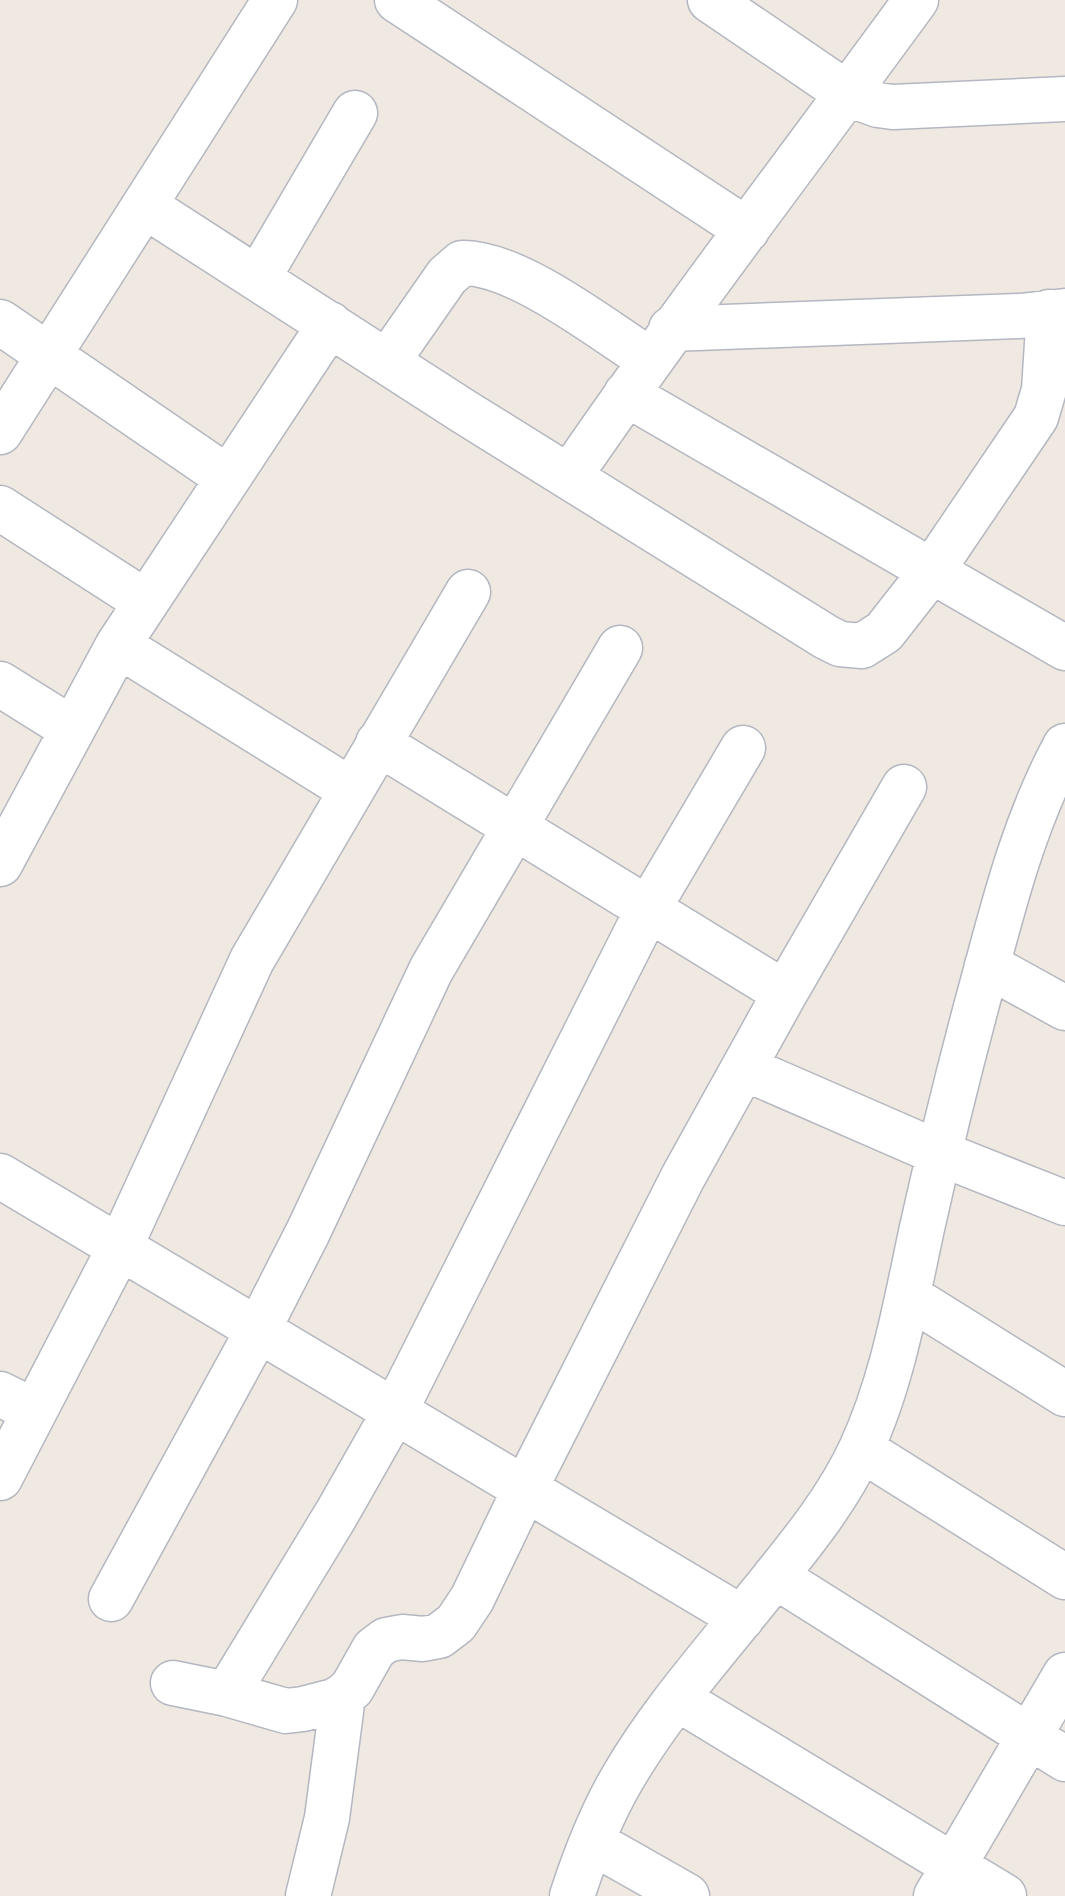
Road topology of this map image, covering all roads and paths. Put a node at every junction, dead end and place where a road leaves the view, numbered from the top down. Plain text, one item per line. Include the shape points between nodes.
1 (275, 0) edge
2 (397, 0) edge
3 (710, 0) edge
4 (916, 0) edge
5 (848, 94) junction
6 (1065, 99) edge
7 (355, 113) dead end
8 (145, 206) junction
9 (747, 230) junction
10 (258, 278) junction
11 (1057, 312) edge
12 (0, 322) edge
13 (330, 324) junction
14 (47, 355) junction
15 (649, 361) junction
16 (387, 362) junction
17 (0, 432) edge
18 (569, 477) junction
19 (228, 478) junction
20 (0, 508) edge
21 (931, 572) junction
22 (468, 592) dead end
23 (146, 602) junction
24 (118, 645) junction
25 (620, 648) dead end
26 (1065, 648) edge
27 (0, 684) edge
28 (72, 729) junction
29 (378, 743) junction
30 (1065, 746) edge
31 (743, 748) dead end
32 (904, 787) dead end
33 (351, 790) junction
34 (513, 826) junction
35 (4, 849) edge
36 (648, 909) junction
37 (987, 965) junction
38 (785, 993) junction
39 (1064, 1005) edge
40 (744, 1068) junction
41 (939, 1153) junction
42 (0, 1176) edge
43 (1065, 1203) edge
44 (120, 1247) junction
45 (908, 1296) junction
46 (258, 1330) junction
47 (1065, 1394) edge
48 (17, 1403) edge
49 (395, 1411) junction
50 (861, 1449) junction
51 (0, 1478) edge
52 (525, 1489) junction
53 (775, 1576) junction
54 (1065, 1577) edge
55 (111, 1599) dead end
56 (742, 1618) junction
57 (1065, 1675) edge
58 (173, 1683) dead end
59 (227, 1694) junction
60 (343, 1696) junction
61 (678, 1699) junction
62 (1047, 1748) edge
63 (592, 1842) junction
64 (945, 1881) edge
65 (308, 1896) edge
66 (572, 1896) edge
67 (687, 1896) edge
68 (1004, 1896) edge

1 - 8 street
2 - 9 street
3 - 5 street
4 - 5 street
5 - 6 street via 893,107
5 - 9 street
7 - 10 street
8 - 10 street
8 - 14 street
9 - 15 street
10 - 13 street
11 - 15 street
11 - 21 street via 1036,417
12 - 14 street
13 - 16 street
13 - 19 street
14 - 17 street
14 - 19 street
15 - 16 street via 558,300 485,265 462,263 447,276
15 - 18 street
15 - 21 street
16 - 18 street
18 - 21 street via 840,644 862,646 884,632
19 - 23 street
20 - 23 street
21 - 26 street
22 - 29 street
23 - 24 street
24 - 28 street
24 - 33 street
25 - 34 street
27 - 28 street
28 - 35 street
29 - 33 street
29 - 34 street
30 - 37 street via 1028,824
31 - 36 street
32 - 38 street
33 - 44 street via 252,960
34 - 36 street
34 - 46 street via 431,970
36 - 38 street
36 - 49 street
37 - 39 street
37 - 41 street
38 - 40 street
40 - 41 street
40 - 52 street
41 - 43 street
41 - 45 street
42 - 44 street
44 - 46 street
44 - 48 street
45 - 47 street
45 - 50 street
46 - 49 street
46 - 55 street
48 - 51 street
49 - 52 street
49 - 59 street
50 - 53 street via 820,1519
50 - 54 street
52 - 56 street
52 - 60 street via 456,1623 439,1636 386,1640 374,1649
53 - 56 street
53 - 62 street
56 - 61 street
57 - 62 street
58 - 59 street
59 - 60 street via 286,1711
60 - 65 street via 327,1818
61 - 63 street via 622,1778
61 - 64 street
62 - 64 street
63 - 66 street
63 - 67 street
64 - 68 street

